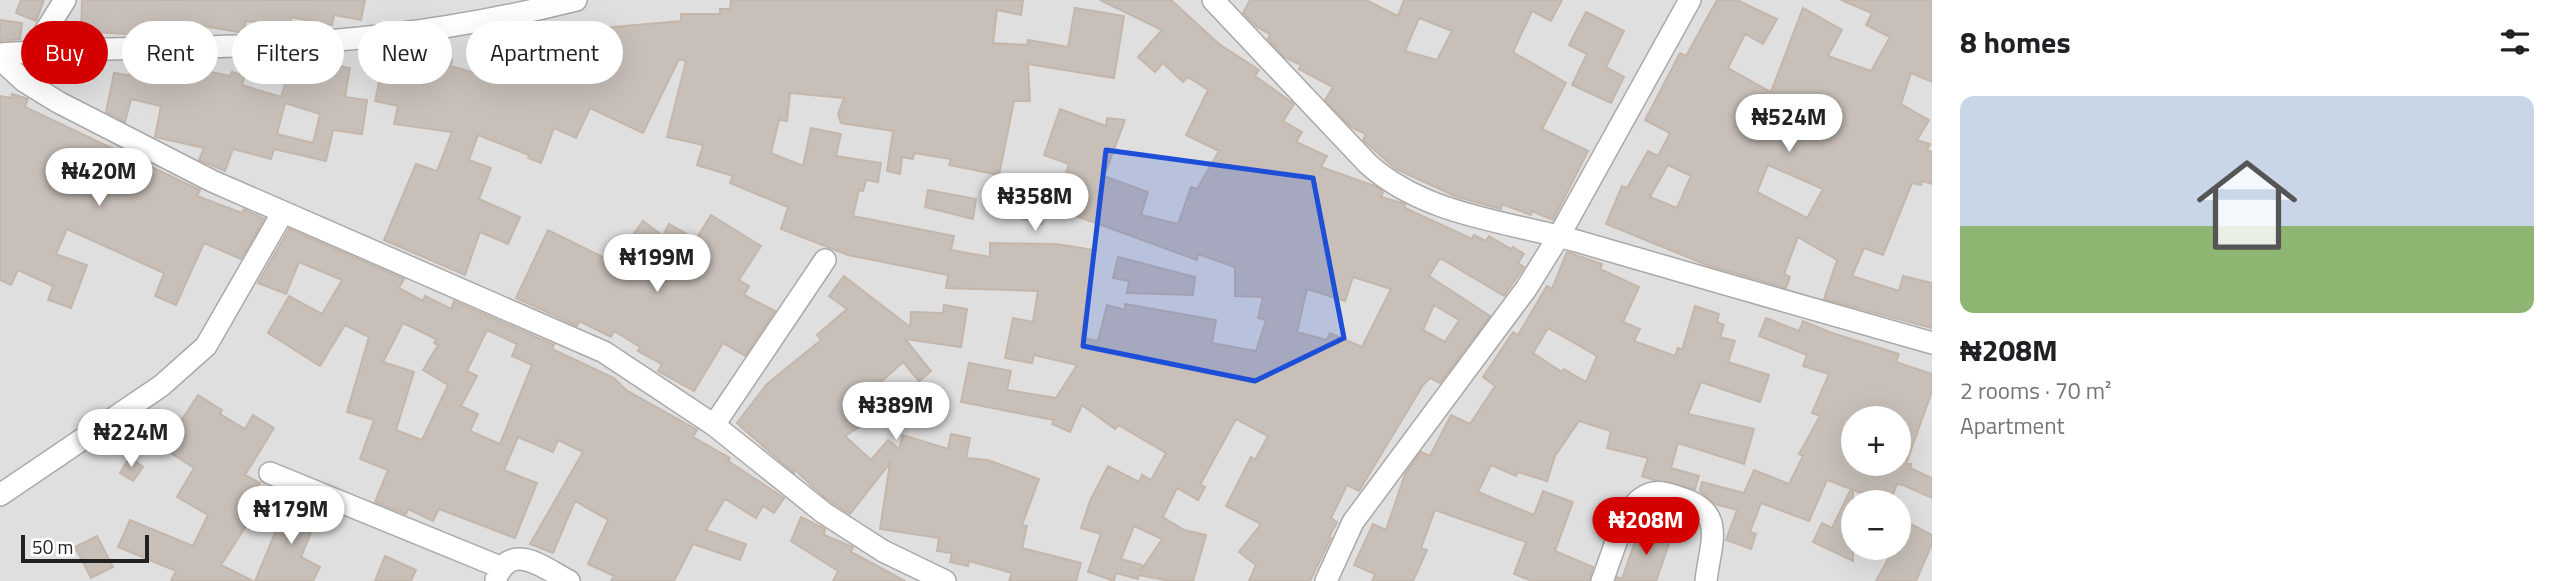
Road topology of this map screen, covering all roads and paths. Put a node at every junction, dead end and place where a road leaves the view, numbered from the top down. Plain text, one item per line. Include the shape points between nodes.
1 (65, 0) edge
2 (576, 0) edge
3 (1213, 0) edge
4 (1690, 0) edge
5 (52, 21) edge
6 (108, 49) edge
7 (21, 53) edge
8 (0, 57) edge
9 (283, 212) junction
10 (1559, 236) junction
11 (825, 260) dead end
12 (1932, 343) edge
13 (714, 425) junction
14 (270, 473) dead end
15 (0, 495) edge
16 (498, 574) edge
17 (569, 581) edge
18 (945, 581) edge
19 (1326, 581) edge
20 (1602, 581) edge
21 (1706, 581) edge

1 - 5 street
2 - 6 street via 498,20 379,36
3 - 10 street via 1389,183 1433,205
4 - 10 street
7 - 8 street
8 - 9 street via 24,81 58,102
9 - 13 street via 604,352
9 - 15 street via 206,346 161,386
10 - 12 street
10 - 19 street via 1526,289 1353,522
11 - 13 street
13 - 18 street via 824,513 883,551
14 - 16 street
16 - 17 street via 509,560 524,558
20 - 21 street via 1630,510 1657,491 1697,502 1709,517 1715,534

